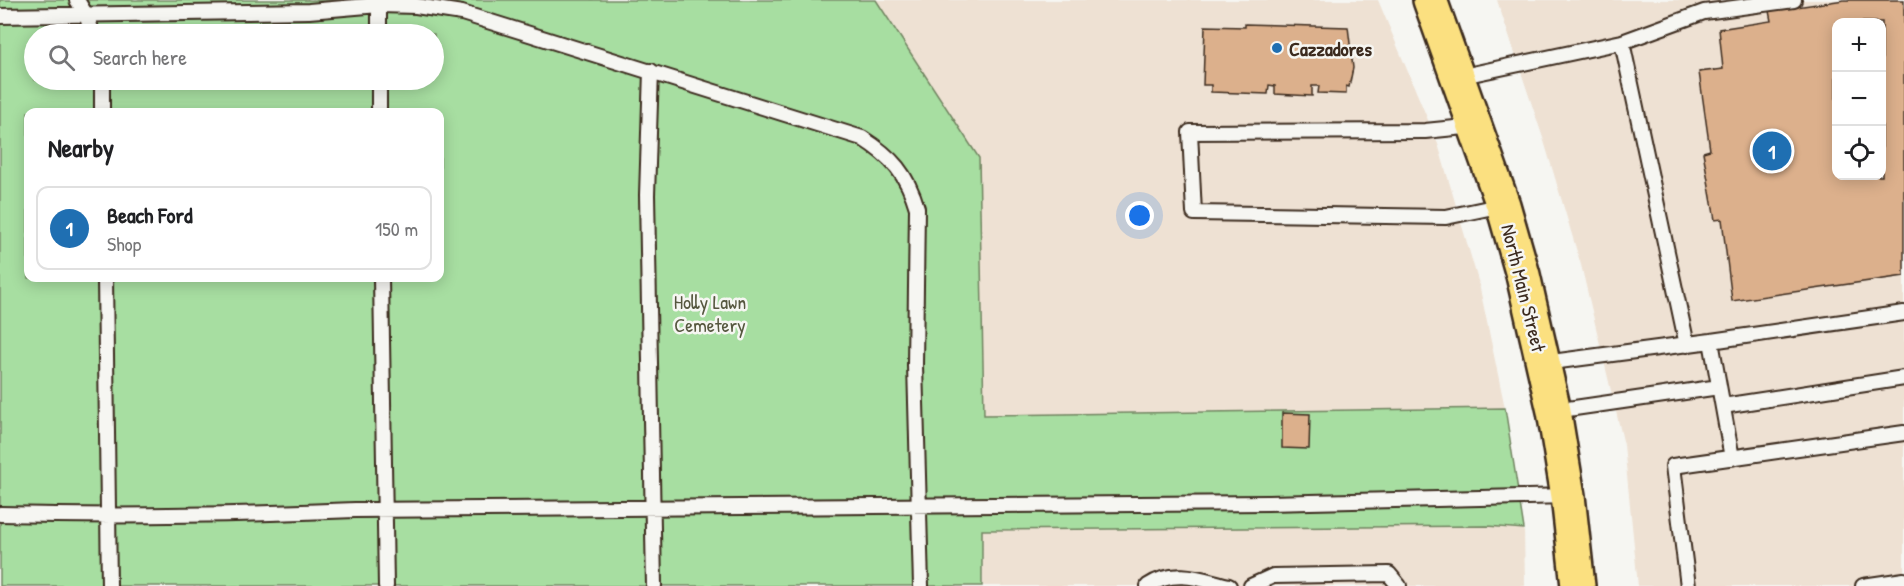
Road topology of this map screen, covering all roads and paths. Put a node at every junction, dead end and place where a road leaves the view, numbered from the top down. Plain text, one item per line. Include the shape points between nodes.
1 (77, 0) edge
2 (1430, 0) edge
3 (1794, 0) edge
4 (379, 5) junction
5 (86, 15) junction
6 (0, 16) edge
7 (89, 24) edge
8 (379, 24) edge
9 (1622, 42) junction
10 (651, 71) junction
11 (1458, 77) junction
12 (102, 90) edge
13 (379, 90) edge
14 (102, 108) edge
15 (379, 108) edge
16 (1475, 126) junction
17 (1503, 206) junction
18 (105, 282) edge
19 (381, 282) edge
20 (1904, 314) edge
21 (1711, 341) junction
22 (1687, 345) junction
23 (1544, 363) junction
24 (1904, 378) edge
25 (1719, 387) junction
26 (1723, 406) junction
27 (1554, 411) junction
28 (1904, 433) edge
29 (1732, 458) junction
30 (1568, 496) junction
31 (653, 506) junction
32 (920, 506) junction
33 (386, 510) junction
34 (0, 514) edge
35 (107, 516) junction
36 (1904, 580) edge
37 (109, 586) edge
38 (386, 586) edge
39 (654, 586) edge
40 (921, 586) edge
41 (1148, 586) edge
42 (1229, 586) edge
43 (1251, 586) edge
44 (1399, 586) edge
45 (1578, 586) edge
46 (1688, 586) edge
47 (1863, 586) edge

1 - 5 lane
2 - 11 main road, North Main Street
3 - 9 lane via 1704,12
4 - 5 lane via 309,11
4 - 8 lane
4 - 10 lane via 462,13
5 - 6 lane
5 - 7 lane
9 - 11 lane
9 - 22 lane
10 - 31 lane via 647,195
10 - 32 lane via 862,138 884,152 901,170 917,208 915,365
11 - 16 main road, North Main Street
12 - 14 lane
13 - 15 lane
16 - 17 main road, North Main Street
16 - 17 lane via 1425,131 1190,132 1194,213 1446,217
17 - 23 main road, North Main Street
18 - 35 lane
19 - 33 lane
20 - 21 lane
21 - 22 lane
21 - 25 lane
22 - 23 lane
23 - 27 main road, North Main Street
24 - 26 lane
25 - 26 lane
25 - 27 lane
26 - 29 lane
27 - 30 main road, North Main Street
28 - 29 lane
29 - 46 lane via 1673,466
30 - 32 lane
30 - 45 main road, North Main Street
31 - 32 lane
31 - 33 lane
31 - 39 lane
32 - 40 lane
33 - 35 lane
33 - 38 lane
34 - 35 lane
35 - 37 lane
36 - 47 lane
41 - 42 lane via 1158,579 1185,575
43 - 44 lane via 1273,576 1389,574

